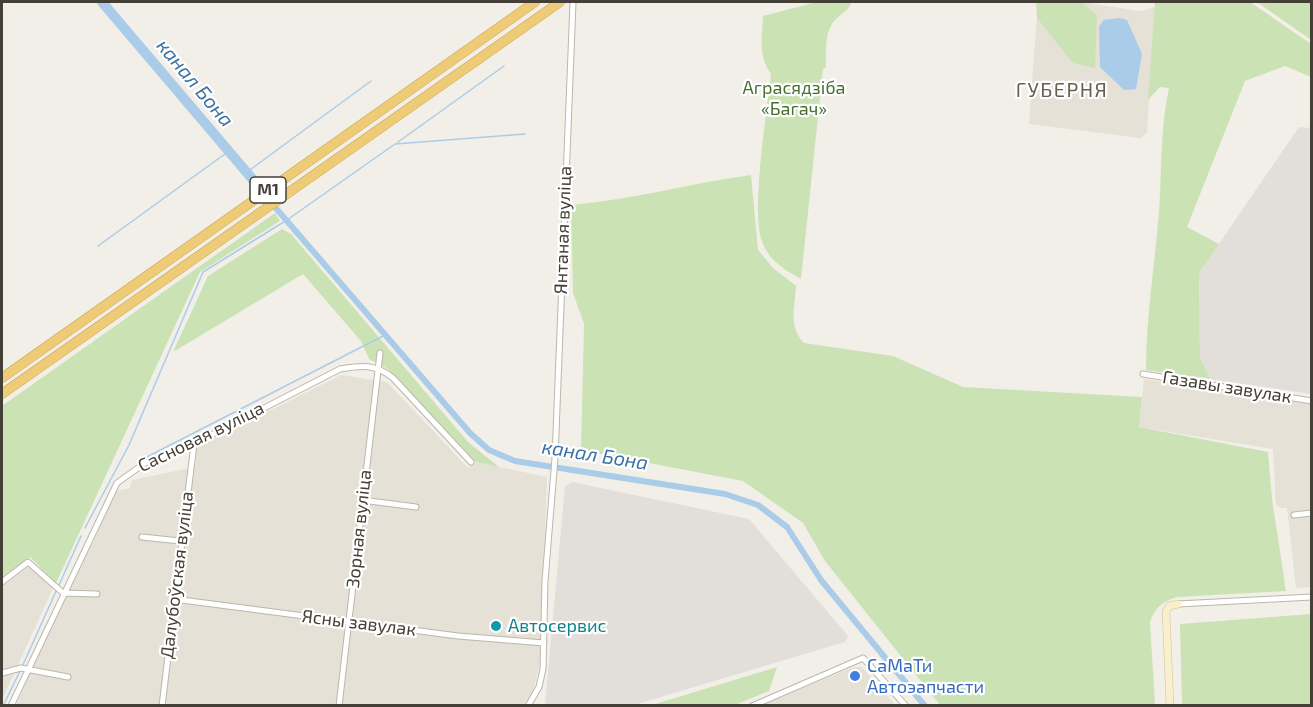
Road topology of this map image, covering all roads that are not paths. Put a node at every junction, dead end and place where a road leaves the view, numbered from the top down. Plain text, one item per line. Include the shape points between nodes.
1 (535, 2) edge
2 (560, 2) edge
3 (573, 2) edge
4 (380, 353) dead end
5 (378, 367) junction
6 (1143, 374) dead end
7 (2, 378) edge
8 (2, 393) edge
9 (1311, 401) edge
10 (194, 444) junction
11 (471, 462) dead end
12 (362, 500) junction
13 (416, 507) dead end
14 (1311, 513) edge
15 (1294, 514) dead end
16 (142, 537) dead end
17 (180, 541) junction
18 (2, 582) edge
19 (63, 593) junction
20 (97, 594) dead end
21 (1311, 597) edge
22 (174, 599) junction
23 (1178, 603) joint
24 (349, 621) junction
25 (544, 643) junction
26 (2, 673) edge
27 (68, 676) dead end
28 (11, 705) edge
29 (162, 705) edge
30 (339, 705) edge
31 (528, 705) edge
32 (752, 705) edge
33 (906, 705) edge
34 (1170, 705) edge

1 - 7 highway, М1
2 - 8 highway, М1
3 - 25 street, Янтаная вуліца
4 - 5 street, Зорная вуліца
5 - 10 street, Сасновая вуліца via 340,369
5 - 11 street via 393,378
5 - 12 street, Зорная вуліца
6 - 9 street, Газавы завулак
10 - 17 street, Далубоўская вуліца
10 - 19 street, Сасновая вуліца via 145,463 117,483
12 - 13 street
12 - 24 street, Зорная вуліца
14 - 15 street
16 - 17 street
17 - 22 street, Далубоўская вуліца
18 - 19 street via 28,562
19 - 20 street
19 - 28 street, Сасновая вуліца
21 - 23 street
22 - 24 street, Ясны завулак
22 - 29 street, Далубоўская вуліца
23 - 34 street via 1166,612
24 - 25 street, Ясны завулак
24 - 30 street, Зорная вуліца
25 - 31 street, Янтаная вуліца via 542,678
26 - 27 street via 21,668
32 - 33 street via 863,658

